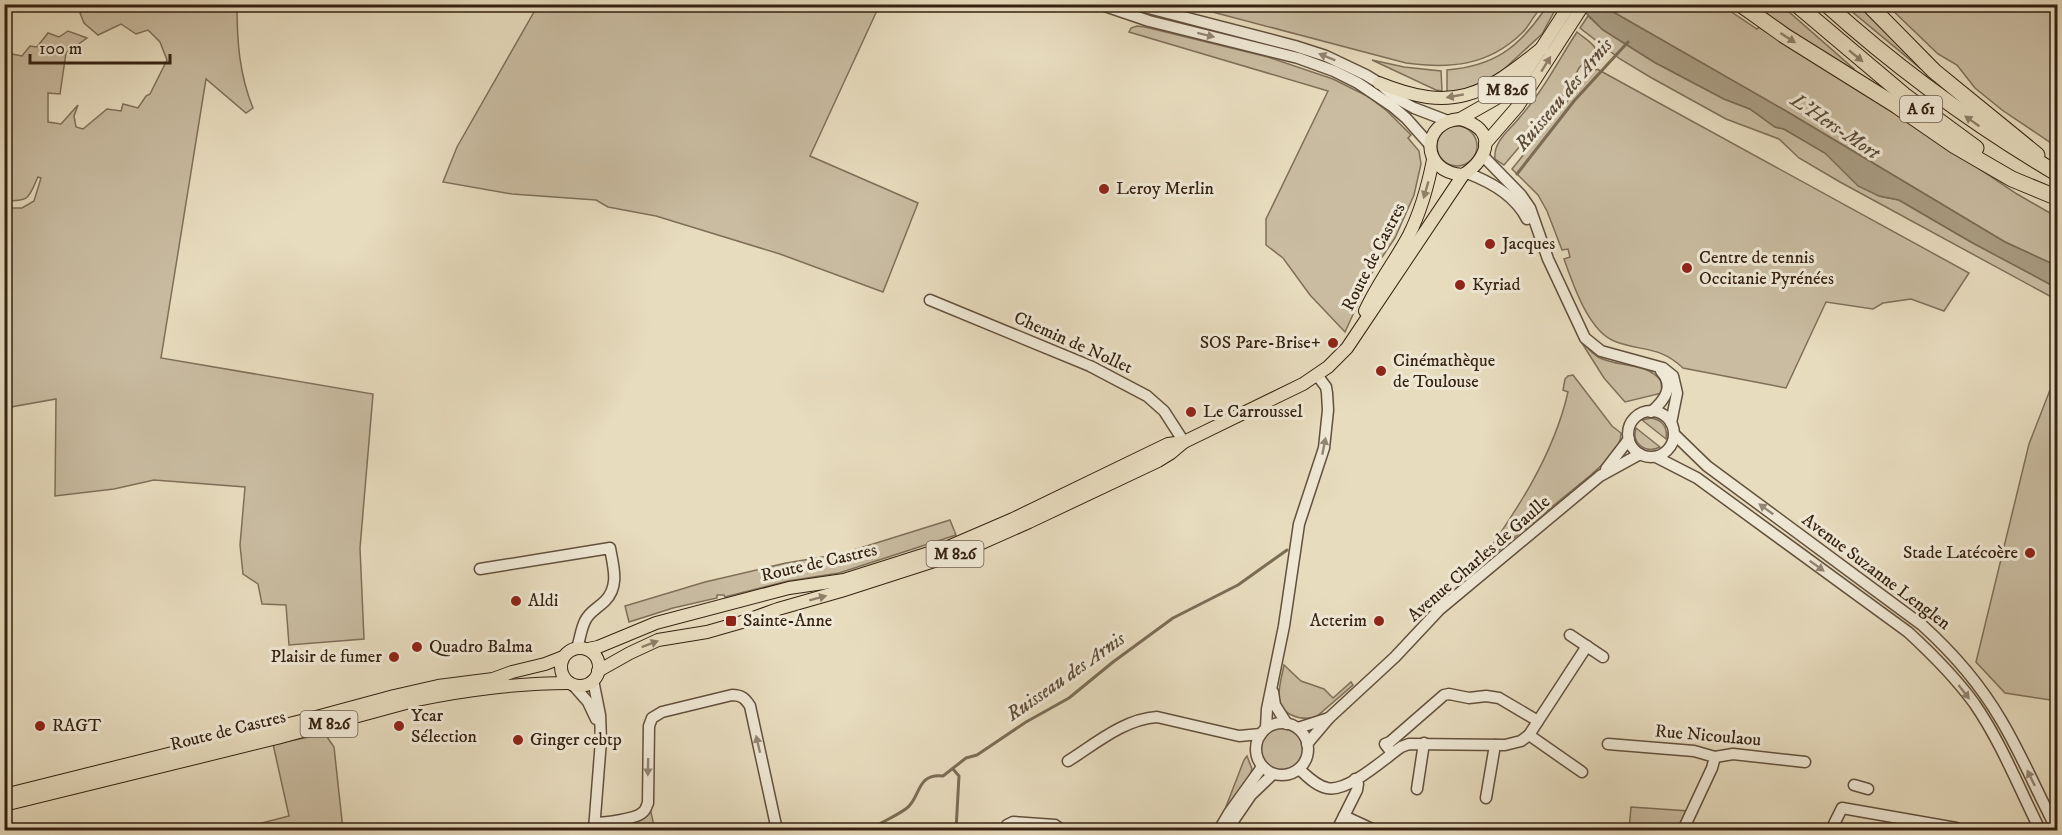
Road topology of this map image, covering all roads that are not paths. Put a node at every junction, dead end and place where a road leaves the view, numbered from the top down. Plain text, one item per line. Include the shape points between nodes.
1 (1133, 4) edge
2 (1570, 4) edge
3 (1584, 4) edge
4 (1740, 4) edge
5 (1796, 4) edge
6 (1826, 4) edge
7 (1868, 4) edge
8 (1104, 6) edge
9 (1561, 28) junction
10 (1542, 48) junction
11 (1379, 83) junction
12 (1454, 120) junction
13 (1430, 145) junction
14 (1484, 151) junction
15 (1433, 160) junction
16 (1465, 174) junction
17 (2057, 174) edge
18 (2058, 198) edge
19 (1547, 256) junction
20 (930, 300) dead end
21 (1356, 336) junction
22 (1653, 365) junction
23 (1317, 375) junction
24 (1651, 412) junction
25 (1672, 429) junction
26 (1629, 439) junction
27 (1184, 441) junction
28 (1640, 454) junction
29 (1656, 457) junction
30 (1616, 462) junction
31 (480, 569) dead end
32 (1570, 635) dead end
33 (1587, 646) junction
34 (582, 648) junction
35 (563, 657) junction
36 (1604, 657) dead end
37 (596, 676) junction
38 (571, 684) junction
39 (1272, 689) junction
40 (1329, 718) junction
41 (1538, 721) junction
42 (1293, 726) junction
43 (599, 728) junction
44 (1264, 731) junction
45 (1529, 735) junction
46 (1239, 736) junction
47 (1307, 744) junction
48 (1424, 744) junction
49 (1608, 744) dead end
50 (1495, 745) junction
51 (1392, 753) junction
52 (1256, 756) junction
53 (1715, 757) junction
54 (1068, 762) dead end
55 (1805, 762) dead end
56 (1262, 767) junction
57 (1299, 769) junction
58 (1582, 772) dead end
59 (1273, 774) junction
60 (1355, 779) junction
61 (1854, 785) dead end
62 (1417, 789) dead end
63 (1868, 789) dead end
64 (4, 795) edge
65 (1486, 798) dead end
66 (4, 805) edge
67 (1344, 816) junction
68 (594, 827) edge
69 (583, 831) edge
70 (634, 831) edge
71 (645, 831) edge
72 (777, 831) edge
73 (1005, 831) edge
74 (1062, 831) edge
75 (1219, 831) edge
76 (1227, 831) edge
77 (1337, 831) edge
78 (1374, 831) edge
79 (1683, 831) edge
80 (1831, 831) edge
81 (1961, 831) edge
82 (2040, 831) edge
83 (2057, 831) edge

11 -> 1 street via 1310,51
2 - 9 main road, M 826
3 - 9 main road, M 826
4 -> 18 highway via 1955,146 2012,179
5 -> 18 highway, A 61 via 1927,114
17 -> 6 highway, A 61 via 1940,98
7 - 17 highway via 1934,71
8 -> 13 street via 1315,64 1347,77 1399,111
9 - 10 main road, M 826
14 -> 9 main road, M 826 via 1518,106
10 -> 11 main road via 1498,81 1461,96 1418,96
10 - 12 main road, M 826 via 1524,75 1497,98
11 - 12 street via 1414,108
12 - 13 main road via 1440,127
12 - 14 main road via 1474,125 1482,133
13 - 15 main road
14 - 16 main road
14 - 19 street via 1526,201
15 - 16 main road via 1455,175
15 -> 21 main road, Route de Castres / M 826 via 1416,220 1374,291
16 - 19 street via 1514,200
16 - 21 main road, Route de Castres / M 826
19 - 22 street via 1580,329 1592,345 1609,355
20 - 27 street, Chemin de Nollet via 1068,356 1147,396 1164,411
21 - 23 main road, Route de Castres / M 826
22 - 24 street via 1665,375 1668,386 1661,404
22 - 25 street via 1663,368 1675,381
23 - 27 main road, Route de Castres / M 826
39 -> 23 street via 1299,524 1327,430 1326,387
24 - 25 street via 1662,415
24 - 26 street via 1634,419
25 - 29 street via 1670,448
83 -> 25 street, Avenue Suzanne Lenglen via 2002,721 1947,648 1922,625 1707,466
26 - 28 street
26 - 30 street, Avenue Charles de Gaulle
27 - 34 main road, Route de Castres / M 826 via 1168,444 948,547 844,580 789,588 675,617 598,647
37 -> 27 main road, Route de Castres / M 826 via 658,640 742,622 959,553 1158,461
28 - 29 street
28 - 30 street, Avenue Charles de Gaulle
29 -> 82 street, Avenue Suzanne Lenglen via 1697,477 1908,632 1936,658 1979,712
30 - 40 street, Avenue Charles de Gaulle via 1439,610
31 - 34 street via 610,548 614,585 605,601 585,620
32 - 33 street
33 - 36 street
33 - 41 street
34 - 35 main road, M 826
34 - 37 main road via 598,660
35 - 38 main road via 561,671
35 - 64 main road, Route de Castres / M 826 via 493,678 394,696
37 - 38 main road, M 826 via 586,685
37 - 43 street
38 - 43 street via 588,702
38 - 66 main road, Route de Castres / M 826 via 437,696
39 - 42 street via 1275,705
39 - 44 street
40 - 42 street, Avenue Charles de Gaulle
40 - 47 street, Avenue Charles de Gaulle
41 - 45 street
41 - 51 street via 1500,698 1444,695 1385,744
42 - 44 street via 1278,723
42 - 47 street
43 - 68 street
44 - 46 street
44 - 52 street via 1257,742
45 - 50 street via 1514,744
45 - 58 street
46 - 52 street
46 - 54 street via 1148,718 1128,724
47 - 57 street via 1306,758
48 - 50 street
48 - 51 street via 1409,744
48 - 62 street
49 - 53 street, Rue Nicoulaou via 1695,751
50 - 65 street
51 - 60 street
52 - 56 street
53 - 55 street, Rue Nicoulaou via 1732,754
53 - 79 street
56 - 59 street
56 - 75 street
57 - 59 street via 1287,775
57 - 60 street via 1325,788 1339,788
59 - 76 street via 1251,795
60 - 67 street via 1357,790
61 - 63 street
67 - 77 street
67 - 78 street
68 - 69 street
72 -> 68 street via 750,706 740,695 662,712 652,718 645,811
70 - 71 street
73 - 74 street via 1006,825 1013,822 1055,825
80 - 81 street via 1842,808

